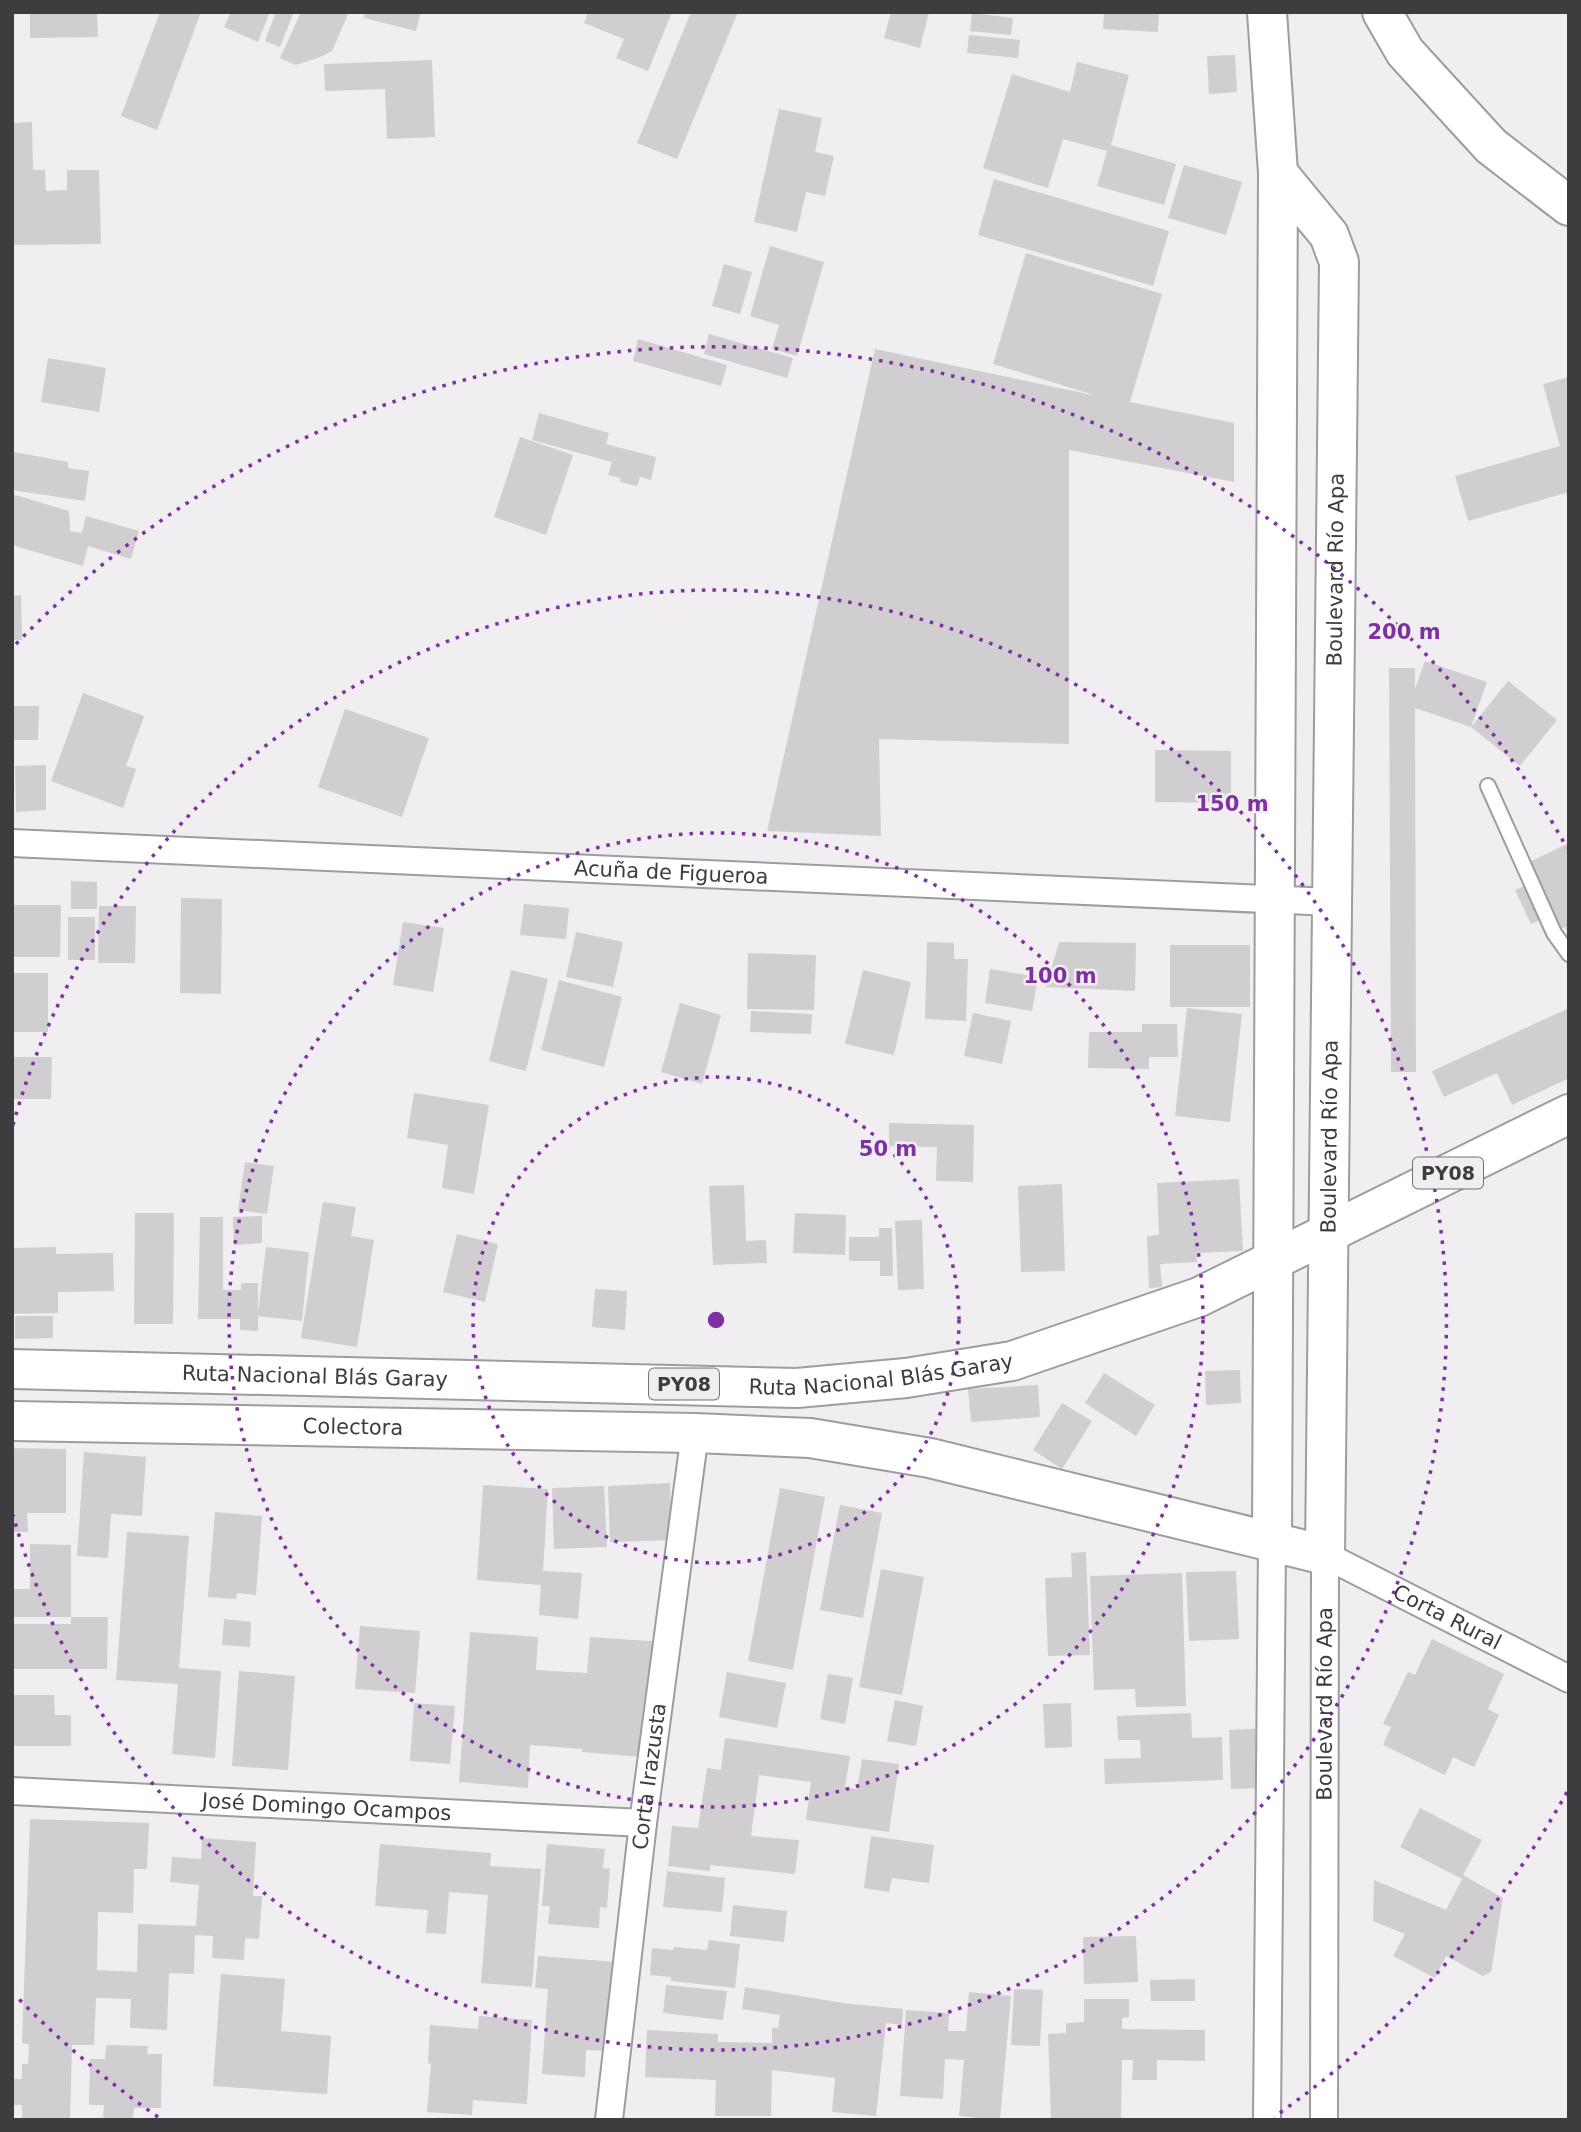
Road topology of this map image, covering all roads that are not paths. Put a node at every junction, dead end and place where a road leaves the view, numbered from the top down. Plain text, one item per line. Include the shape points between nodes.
1 (1267, 12) edge
2 (1382, 12) edge
3 (1278, 173) junction
4 (1569, 206) edge
5 (1488, 786) dead end
6 (12, 843) edge
7 (1275, 900) junction
8 (1331, 902) junction
9 (1569, 954) edge
10 (1569, 1114) edge
11 (1328, 1232) junction
12 (1274, 1261) junction
13 (12, 1369) edge
14 (12, 1420) edge
15 (695, 1433) junction
16 (1272, 1541) junction
17 (1325, 1555) junction
18 (1569, 1679) edge
19 (12, 1791) edge
20 (643, 1823) junction
21 (609, 2120) edge
22 (1267, 2120) edge
23 (1324, 2120) edge

1 - 3 main road
2 - 4 main road via 1405,52 1491,146
3 - 7 main road
3 - 8 main road, Boulevard Río Apa via 1329,235 1339,262
5 - 9 lane via 1554,933
6 - 7 street, Acuña de Figueroa
7 - 8 street, Acuña de Figueroa
7 - 12 main road
8 - 11 main road, Boulevard Río Apa
10 - 11 main road, Ruta Nacional Blás Garay / PY08
11 - 12 main road, Ruta Nacional Blás Garay / PY08
11 - 17 main road, Boulevard Río Apa
12 - 13 main road, Ruta Nacional Blás Garay / PY08 via 1199,1297 1012,1361 906,1378 797,1388
12 - 16 main road
14 - 15 main road, Colectora
15 - 16 main road, Colectora via 810,1438 930,1458
15 - 20 street, Corta Irazusta
16 - 17 main road, Colectora
16 - 22 street
17 - 18 street, Corta Rural
17 - 23 street, Boulevard Río Apa
19 - 20 street, José Domingo Ocampos
20 - 21 street, Corta Irazusta

